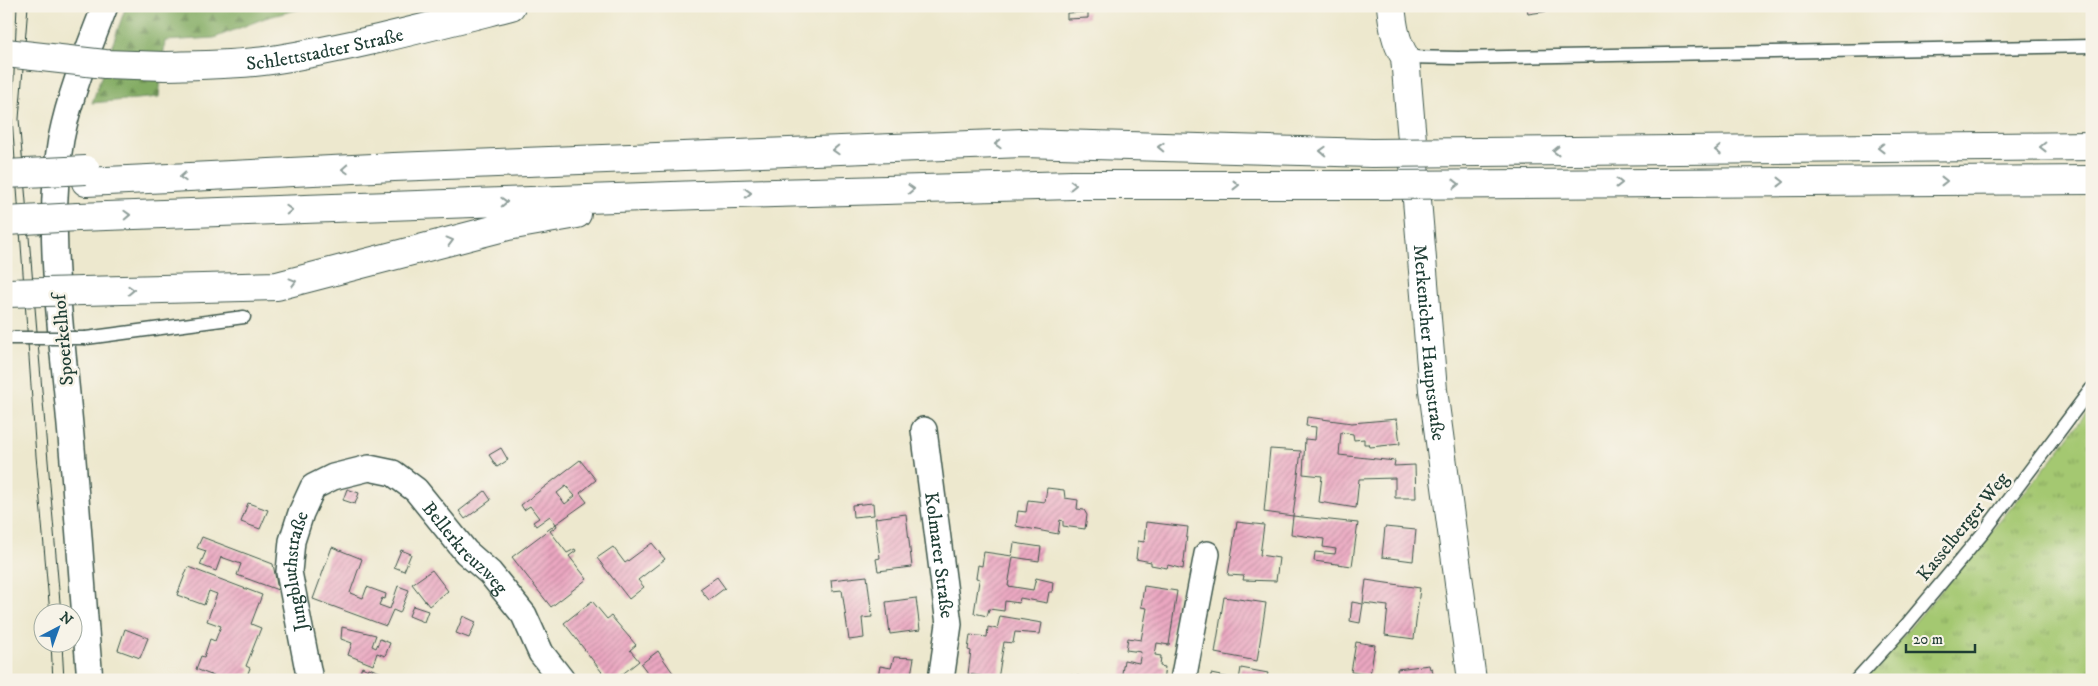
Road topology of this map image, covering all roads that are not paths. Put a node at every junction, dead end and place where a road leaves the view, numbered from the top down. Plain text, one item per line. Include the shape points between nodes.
1 (105, 6) edge
2 (511, 6) edge
3 (1391, 6) edge
4 (2092, 46) edge
5 (6, 53) edge
6 (1405, 57) junction
7 (2092, 146) edge
8 (6, 174) edge
9 (86, 176) junction
10 (2092, 180) edge
11 (6, 188) edge
12 (700, 195) junction
13 (6, 221) edge
14 (6, 292) edge
15 (244, 317) dead end
16 (6, 338) edge
17 (2090, 390) dead end
18 (924, 430) dead end
19 (333, 477) joint
20 (1207, 554) dead end
21 (90, 680) edge
22 (310, 680) edge
23 (562, 680) edge
24 (941, 680) edge
25 (1183, 680) edge
26 (1472, 680) edge
27 (1856, 680) edge

1 - 21 street, Spoerkelhof via 80,72 61,140 56,199 55,262
2 - 5 main road, Schlettstadter Straße, bridge via 365,43 238,64 105,64
3 - 6 main road, Merkenicher Hauptstraße via 1398,45
4 - 6 lane
6 - 26 main road, Merkenicher Hauptstraße via 1433,390
7 -> 9 main road, bridge via 1372,153 1023,144 138,179
8 - 9 main road, bridge
9 - 11 main road
12 -> 10 main road, bridge via 1072,185
13 -> 12 main road, bridge
14 -> 12 main road, bridge via 277,286 508,226
15 - 16 lane, bridge via 86,338
17 - 27 lane, Kasselberger Weg via 1983,533
18 - 24 street, Kolmarer Straße via 949,624
19 - 22 street, Jungbluthstraße via 313,487 292,541 289,572
19 - 23 street, Bellerkreuzweg via 369,468 393,473 416,490 466,552 490,573 524,615 541,653
20 - 25 street

